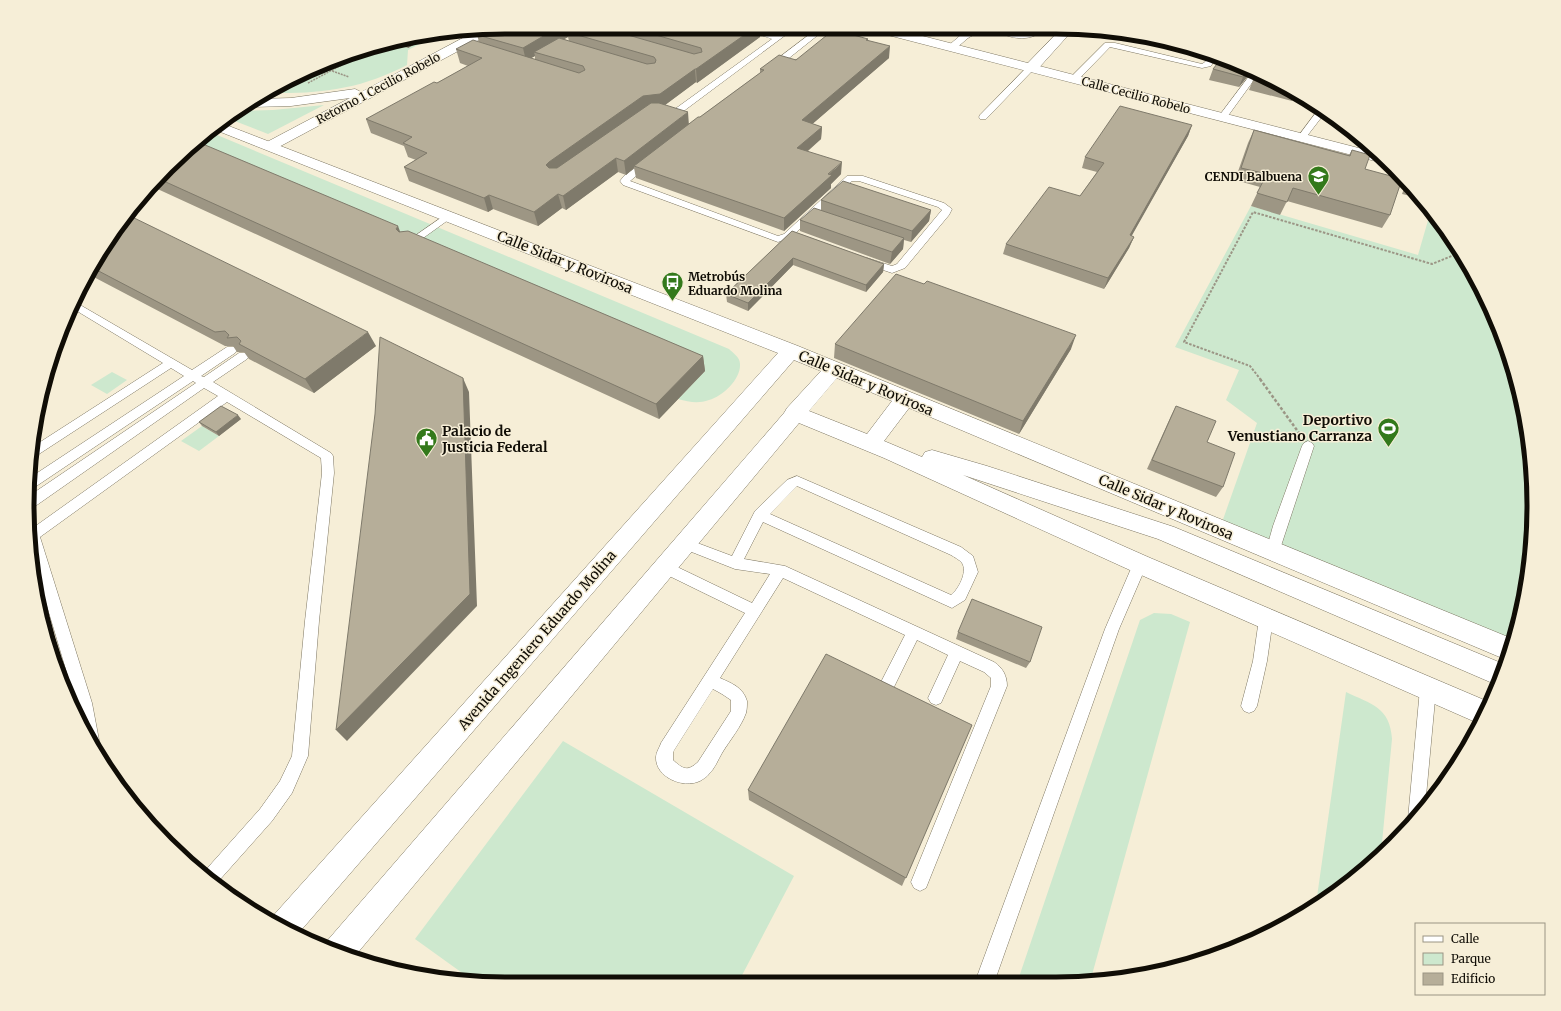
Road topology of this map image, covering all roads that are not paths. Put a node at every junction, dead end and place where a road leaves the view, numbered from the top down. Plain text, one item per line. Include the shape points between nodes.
1 (763, 34) edge
2 (782, 34) edge
3 (815, 34) edge
4 (905, 34) edge
5 (969, 34) edge
6 (1014, 34) edge
7 (1034, 34) edge
8 (1063, 34) edge
9 (478, 35) edge
10 (777, 38) junction
11 (458, 45) junction
12 (951, 48) junction
13 (474, 50) edge
14 (1211, 60) edge
15 (1031, 68) junction
16 (764, 74) edge
17 (1252, 77) edge
18 (1074, 79) junction
19 (385, 84) junction
20 (259, 104) edge
21 (653, 111) edge
22 (1319, 114) edge
23 (983, 116) dead end
24 (1222, 118) junction
25 (223, 128) edge
26 (1301, 138) junction
27 (270, 146) junction
28 (658, 154) edge
29 (1371, 156) edge
30 (443, 214) junction
31 (404, 241) edge
32 (857, 258) edge
33 (78, 307) edge
34 (231, 350) edge
35 (791, 351) junction
36 (243, 356) edge
37 (171, 362) junction
38 (833, 368) junction
39 (193, 376) junction
40 (204, 382) junction
41 (227, 396) junction
42 (905, 398) junction
43 (794, 414) junction
44 (980, 430) junction
45 (1308, 446) road end
46 (881, 448) junction
47 (37, 449) edge
48 (35, 481) edge
49 (34, 499) edge
50 (760, 515) junction
51 (1166, 533) junction
52 (35, 534) edge
53 (684, 543) junction
54 (36, 550) edge
55 (1273, 551) junction
56 (735, 564) junction
57 (1140, 564) junction
58 (664, 567) junction
59 (780, 570) junction
60 (755, 611) junction
61 (1266, 619) junction
62 (914, 631) junction
63 (1505, 647) edge
64 (957, 652) junction
65 (1496, 673) edge
66 (710, 681) junction
67 (888, 684) edge
68 (1428, 689) junction
69 (936, 698) dead end
70 (1249, 706) dead end
71 (1479, 711) edge
72 (88, 723) edge
73 (1417, 808) edge
74 (212, 875) edge
75 (920, 882) dead end
76 (287, 923) edge
77 (342, 947) edge
78 (986, 977) edge

1 - 10 lane
2 - 10 lane
3 - 16 lane
4 - 12 street, Calle Cecilio Robelo
5 - 12 lane
6 - 7 lane via 1026,37
8 - 15 street
9 - 11 street, Retorno 1 Cecilio Robelo
10 - 21 lane via 678,111
11 - 13 lane
11 - 19 street, Retorno 1 Cecilio Robelo
12 - 15 street, Calle Cecilio Robelo
14 - 18 lane via 1202,66 1108,45
15 - 18 street, Calle Cecilio Robelo
15 - 23 lane
17 - 24 lane
18 - 24 street, Calle Cecilio Robelo
19 - 20 street via 327,98
19 - 27 street, Retorno 1 Cecilio Robelo
22 - 26 lane
24 - 26 street, Calle Cecilio Robelo
25 - 27 street, Calle Sidar y Rovirosa
26 - 29 street, Calle Cecilio Robelo
27 - 30 street, Calle Sidar y Rovirosa
28 - 32 lane via 627,178 626,183 773,238 794,234 847,180 855,177 945,206 946,214 912,248 901,266 892,270
30 - 31 lane
30 - 35 street, Calle Sidar y Rovirosa
33 - 37 lane
34 - 39 lane
35 - 38 street, Calle Sidar y Rovirosa
35 - 76 street, Avenida Ingeniero Eduardo Molina
36 - 40 lane
37 - 39 lane
37 - 47 lane
38 - 42 street, Calle Sidar y Rovirosa
38 - 43 street
39 - 40 lane
39 - 48 lane
40 - 41 lane
40 - 49 lane
41 - 52 lane
41 - 74 lane via 327,456 328,473 300,756 286,787 266,815
42 - 44 street, Calle Sidar y Rovirosa
42 - 46 street
43 - 46 street
43 - 53 street
44 - 51 street
44 - 55 street, Calle Sidar y Rovirosa
45 - 55 lane
46 - 51 street via 933,458 987,474
46 - 57 street
50 - 50 lane via 952,602 960,596 971,572 968,560 956,551 797,481
50 - 56 lane
51 - 65 street, Calle Sidar y Rovirosa
53 - 56 lane
53 - 58 street
54 - 72 lane via 84,703
55 - 63 street, Calle Sidar y Rovirosa
56 - 59 lane
57 - 61 street
57 - 78 lane via 1112,629
58 - 60 lane
58 - 77 street
59 - 60 lane
59 - 62 lane
60 - 66 lane
61 - 68 street
61 - 70 lane via 1260,661
62 - 64 lane
62 - 67 lane
64 - 69 lane
64 - 75 lane via 989,666 1000,679 999,686
66 - 66 lane via 664,756 665,764 688,778 698,775 704,768 741,705 739,697 732,691
68 - 71 street
68 - 73 lane

